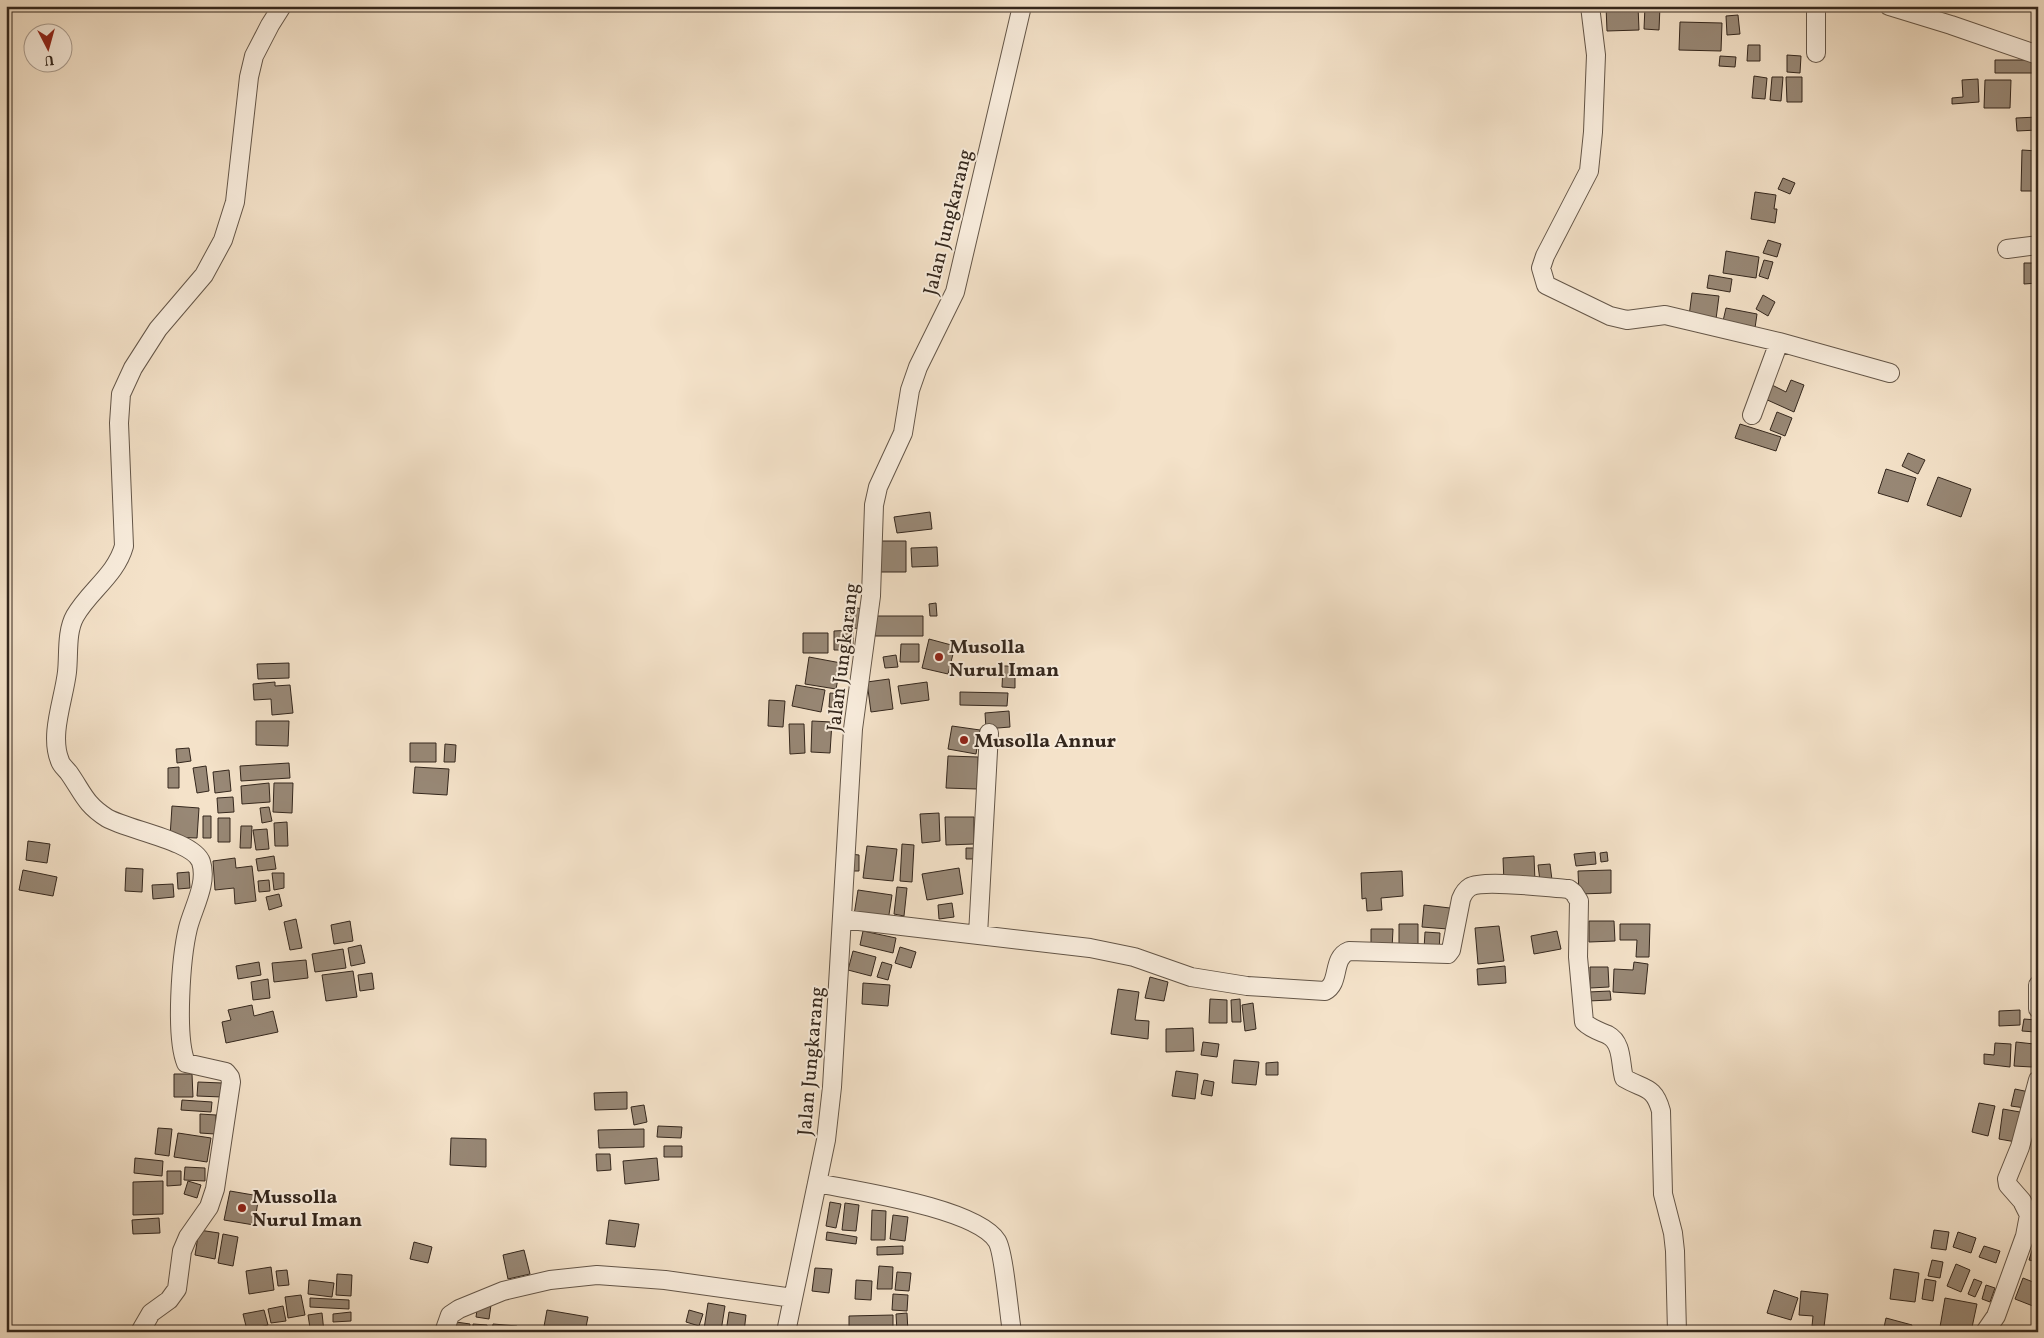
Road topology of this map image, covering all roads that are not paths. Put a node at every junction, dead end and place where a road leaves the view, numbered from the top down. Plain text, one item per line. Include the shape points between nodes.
1 (282, 6) edge
2 (1022, 6) edge
3 (1590, 6) edge
4 (1816, 6) edge
5 (1889, 6) edge
6 (1816, 53) dead end
7 (2038, 55) edge
8 (2038, 245) edge
9 (2007, 249) dead end
10 (1779, 342) junction
11 (1890, 373) dead end
12 (1752, 414) dead end
13 (990, 733) dead end
14 (842, 919) junction
15 (978, 934) junction
16 (2038, 985) edge
17 (2038, 1009) edge
18 (2038, 1080) edge
19 (817, 1183) junction
20 (793, 1298) junction
21 (140, 1332) edge
22 (444, 1332) edge
23 (786, 1332) edge
24 (1012, 1332) edge
25 (1677, 1332) edge
26 (1985, 1332) edge

1 - 21 street via 254,56 235,202 223,240 204,275 158,329 121,394 119,423 124,546 121,558 74,618 57,722 60,762 90,806 109,819 190,849 201,862 202,882 183,954 180,1024 183,1056 186,1063 226,1072 231,1082 215,1189 209,1208 188,1236 182,1251 177,1289 169,1300 151,1313
2 - 14 street, Jalan Jungkarang via 955,292 918,367 910,390 903,434 878,487 874,505 871,596 853,729
3 - 10 street via 1596,55 1589,170 1545,256 1541,268 1546,285 1610,316 1627,320 1665,315
4 - 6 street
5 - 7 street
8 - 9 street
10 - 11 street
10 - 12 street
13 - 15 street
14 - 15 street
14 - 19 street, Jalan Jungkarang via 832,1087
15 - 25 street via 1134,957 1191,978 1246,986 1325,991 1332,984 1339,959 1349,951 1448,954 1460,899 1472,886 1569,889 1579,901 1578,957 1584,1022 1615,1041 1624,1078 1653,1092 1661,1111 1663,1194 1675,1251
16 - 17 street
18 - 26 street via 2020,1147 2007,1179 2029,1215 2025,1236 1996,1316
19 - 20 street, Jalan Jungkarang
19 - 24 street via 936,1208 980,1226 998,1241
20 - 22 street via 665,1280 597,1275 550,1280 503,1291 450,1315
20 - 23 street, Jalan Jungkarang

